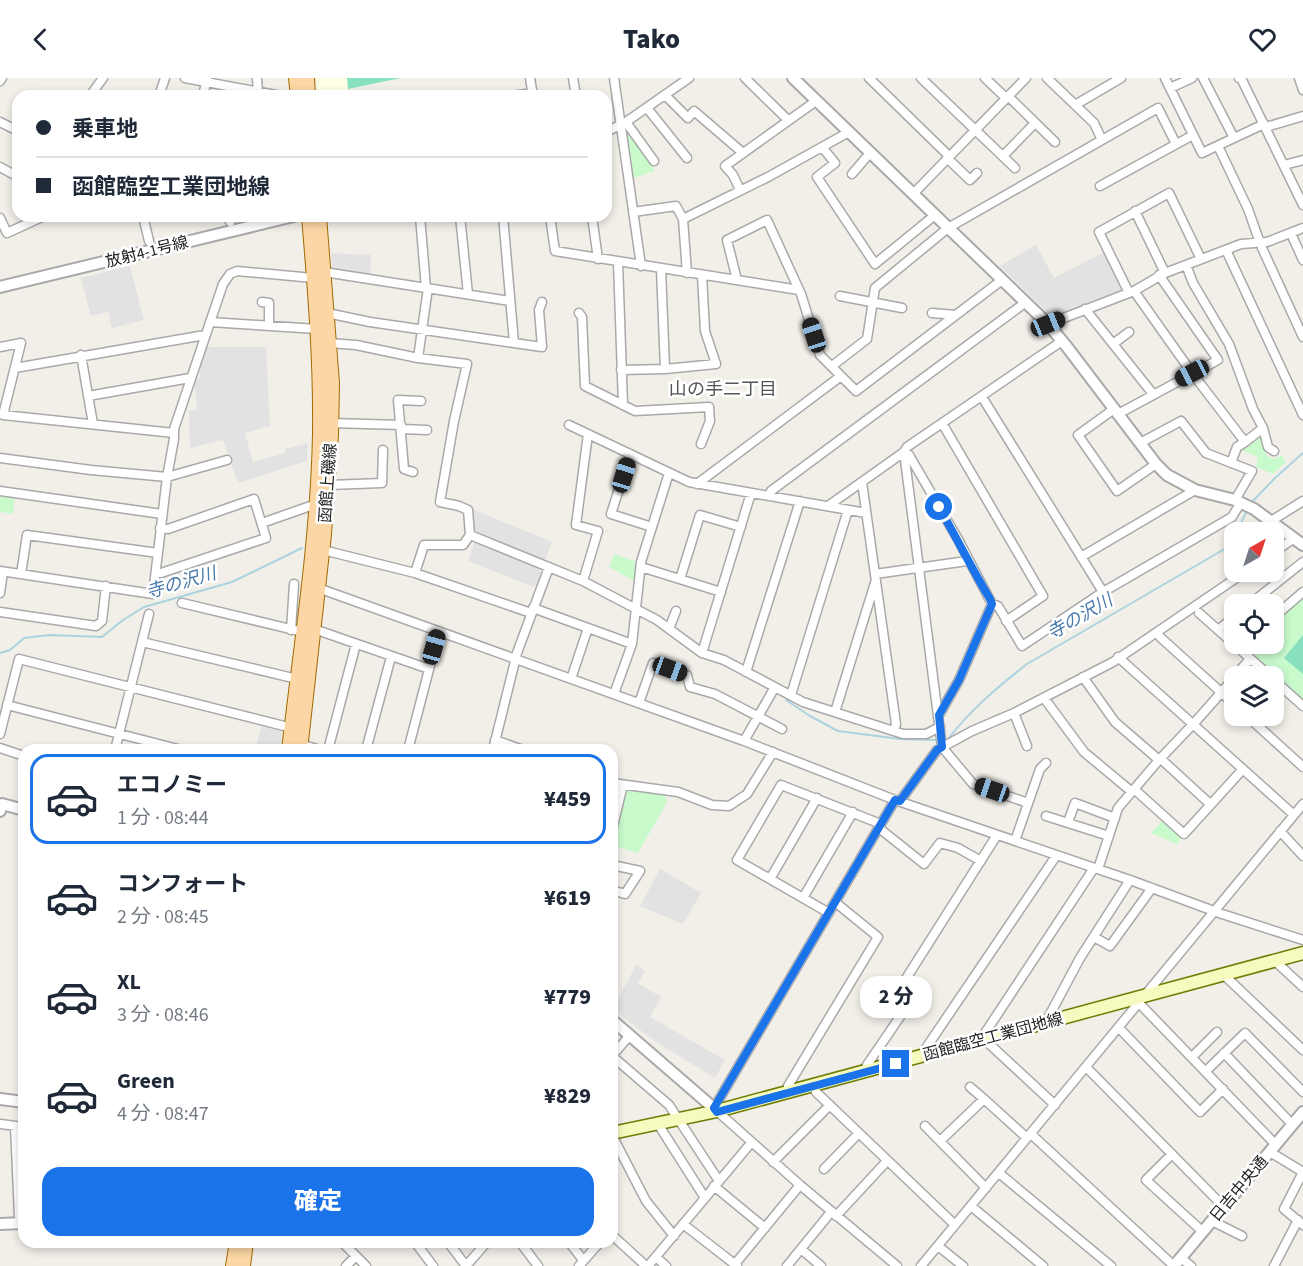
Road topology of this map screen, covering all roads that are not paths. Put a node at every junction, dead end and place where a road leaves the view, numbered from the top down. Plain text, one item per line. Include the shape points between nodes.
1 (185, 78) edge
2 (614, 78) edge
3 (689, 78) edge
4 (745, 78) edge
5 (869, 78) edge
6 (921, 78) edge
7 (985, 78) edge
8 (1026, 78) edge
9 (1047, 78) edge
10 (1122, 78) edge
11 (1165, 78) edge
12 (1192, 78) edge
13 (1203, 78) edge
14 (1239, 78) edge
15 (1299, 78) edge
16 (206, 80) edge
17 (799, 80) edge
18 (1170, 88) junction
19 (244, 90) edge
20 (1303, 90) edge
21 (665, 94) junction
22 (1007, 97) junction
23 (816, 100) junction
24 (1075, 105) junction
25 (646, 108) junction
26 (1303, 116) edge
27 (788, 120) junction
28 (1035, 123) junction
29 (623, 124) junction
30 (1265, 126) junction
31 (612, 129) edge
32 (975, 130) junction
33 (849, 132) junction
34 (1193, 135) junction
35 (1234, 138) junction
36 (1102, 140) junction
37 (1055, 142) dead end
38 (1176, 144) junction
39 (1218, 146) junction
40 (822, 147) junction
41 (743, 153) junction
42 (870, 153) junction
43 (1003, 156) junction
44 (948, 157) junction
45 (687, 158) dead end
46 (1303, 160) edge
47 (654, 161) dead end
48 (1284, 165) junction
49 (1015, 168) dead end
50 (977, 173) dead end
51 (852, 174) dead end
52 (1100, 186) dead end
53 (740, 190) junction
54 (913, 194) junction
55 (1303, 205) edge
56 (1135, 211) junction
57 (633, 212) junction
58 (935, 215) junction
59 (0, 218) edge
60 (683, 219) junction
61 (31, 222) edge
62 (144, 222) edge
63 (269, 222) edge
64 (310, 222) edge
65 (319, 222) edge
66 (421, 222) edge
67 (461, 222) edge
68 (503, 222) edge
69 (551, 222) edge
70 (593, 222) edge
71 (948, 228) junction
72 (1303, 228) edge
73 (1293, 238) dead end
74 (149, 241) dead end
75 (1261, 245) junction
76 (1226, 250) junction
77 (598, 259) junction
78 (1201, 259) junction
79 (1303, 260) edge
80 (618, 262) junction
81 (1186, 265) junction
82 (641, 266) junction
83 (661, 269) junction
84 (687, 273) junction
85 (1162, 274) junction
86 (319, 275) junction
87 (702, 275) junction
88 (737, 280) junction
89 (1002, 280) junction
90 (0, 287) edge
91 (427, 288) junction
92 (799, 290) junction
93 (1132, 292) junction
94 (468, 294) junction
95 (840, 296) dead end
96 (510, 301) junction
97 (262, 302) dead end
98 (542, 302) dead end
99 (873, 302) junction
100 (1026, 302) junction
101 (902, 308) dead end
102 (1085, 309) junction
103 (327, 313) junction
104 (579, 313) dead end
105 (932, 313) dead end
106 (956, 315) junction
107 (210, 322) junction
108 (1048, 324) junction
109 (268, 325) junction
110 (317, 329) junction
111 (422, 329) junction
112 (1129, 332) dead end
113 (205, 335) junction
114 (1303, 337) edge
115 (1062, 341) junction
116 (329, 343) junction
117 (514, 343) junction
118 (1113, 344) junction
119 (0, 347) edge
120 (81, 356) junction
121 (418, 358) junction
122 (832, 366) junction
123 (15, 369) junction
124 (665, 369) junction
125 (621, 370) junction
126 (1192, 373) junction
127 (841, 376) junction
128 (190, 378) junction
129 (1152, 394) junction
130 (88, 396) junction
131 (982, 397) junction
132 (421, 401) dead end
133 (623, 405) junction
134 (1116, 411) junction
135 (1303, 415) edge
136 (331, 423) junction
137 (942, 423) junction
138 (93, 424) junction
139 (569, 425) dead end
140 (401, 427) junction
141 (1263, 428) junction
142 (427, 430) dead end
143 (174, 433) junction
144 (588, 434) junction
145 (1140, 442) junction
146 (1245, 442) junction
147 (701, 444) dead end
148 (383, 450) dead end
149 (1274, 451) dead end
150 (904, 452) junction
151 (630, 455) junction
152 (0, 458) edge
153 (227, 460) dead end
154 (1231, 463) junction
155 (1156, 464) junction
156 (413, 472) dead end
157 (669, 473) junction
158 (166, 477) junction
159 (862, 482) junction
160 (697, 484) junction
161 (329, 485) junction
162 (1195, 490) junction
163 (0, 491) edge
164 (751, 493) junction
165 (769, 496) junction
166 (800, 501) junction
167 (1303, 501) edge
168 (316, 504) junction
169 (1244, 504) junction
170 (828, 506) junction
171 (848, 510) junction
172 (866, 513) junction
173 (162, 514) junction
174 (1270, 522) joint
175 (262, 523) junction
176 (652, 527) junction
177 (741, 527) junction
178 (160, 528) junction
179 (1284, 532) edge
180 (470, 534) junction
181 (1298, 542) edge
182 (1284, 548) edge
183 (317, 549) junction
184 (158, 553) junction
185 (1081, 557) junction
186 (967, 561) junction
187 (1303, 562) edge
188 (549, 567) junction
189 (640, 567) junction
190 (918, 568) junction
191 (1, 571) edge
192 (156, 573) junction
193 (415, 573) junction
194 (21, 574) junction
195 (875, 578) junction
196 (680, 579) junction
197 (583, 581) junction
198 (1230, 582) edge
199 (294, 584) dead end
200 (106, 586) junction
201 (318, 588) junction
202 (721, 592) junction
203 (1104, 592) junction
204 (1303, 592) edge
205 (0, 593) edge
206 (1263, 594) edge
207 (182, 603) dead end
208 (992, 604) junction
209 (1284, 608) edge
210 (636, 609) junction
211 (532, 611) junction
212 (676, 611) dead end
213 (0, 612) edge
214 (1199, 613) dead end
215 (149, 614) dead end
216 (1006, 621) junction
217 (1224, 625) edge
218 (588, 628) junction
219 (669, 629) junction
220 (302, 630) junction
221 (1218, 630) junction
222 (439, 631) junction
223 (1224, 634) edge
224 (1160, 637) dead end
225 (142, 642) junction
226 (632, 644) junction
227 (356, 645) junction
228 (702, 653) junction
229 (1246, 654) edge
230 (391, 657) junction
231 (1118, 657) junction
232 (516, 659) junction
233 (1250, 659) junction
234 (1244, 666) edge
235 (1258, 666) edge
236 (429, 669) junction
237 (746, 672) junction
238 (1083, 677) junction
239 (297, 679) junction
240 (571, 679) junction
241 (775, 687) junction
242 (130, 688) junction
243 (1284, 689) edge
244 (1224, 690) edge
245 (1222, 692) junction
246 (614, 694) junction
247 (791, 695) junction
248 (1044, 698) junction
249 (639, 703) junction
250 (7, 705) junction
251 (1303, 706) edge
252 (835, 712) junction
253 (1014, 713) junction
254 (939, 715) junction
255 (759, 716) junction
256 (1193, 724) junction
257 (1258, 726) edge
258 (940, 727) junction
259 (292, 728) junction
260 (782, 729) dead end
261 (894, 731) junction
262 (119, 734) junction
263 (0, 735) edge
264 (495, 740) junction
265 (744, 741) junction
266 (116, 744) edge
267 (158, 744) edge
268 (291, 744) edge
269 (303, 744) edge
270 (330, 744) edge
271 (368, 744) edge
272 (410, 744) edge
273 (494, 744) edge
274 (506, 744) edge
275 (1027, 746) dead end
276 (942, 747) junction
277 (0, 748) edge
278 (773, 752) junction
279 (18, 754) edge
280 (1160, 760) junction
281 (1046, 763) dead end
282 (1303, 767) edge
283 (1243, 769) junction
284 (618, 784) edge
285 (623, 785) junction
286 (1133, 790) junction
287 (817, 798) junction
288 (898, 801) junction
289 (1028, 803) junction
290 (1210, 804) junction
291 (1303, 804) edge
292 (618, 805) edge
293 (1, 806) edge
294 (18, 809) edge
295 (853, 812) junction
296 (1046, 816) dead end
297 (1294, 816) junction
298 (1115, 818) junction
299 (1068, 822) junction
300 (880, 826) junction
301 (1280, 831) junction
302 (997, 835) junction
303 (1109, 836) junction
304 (1015, 841) junction
305 (1056, 855) junction
306 (1303, 856) edge
307 (981, 861) junction
308 (618, 866) edge
309 (1096, 868) junction
310 (770, 879) junction
311 (1130, 880) junction
312 (1152, 888) junction
313 (618, 892) edge
314 (803, 898) junction
315 (835, 902) junction
316 (1214, 911) junction
317 (829, 913) junction
318 (1094, 937) junction
319 (1303, 940) edge
320 (1303, 953) edge
321 (1275, 961) junction
322 (1225, 976) junction
323 (1303, 987) edge
324 (1142, 1000) junction
325 (1049, 1016) dead end
326 (618, 1025) edge
327 (1119, 1028) junction
328 (1217, 1032) dead end
329 (630, 1035) junction
330 (985, 1036) junction
331 (926, 1048) dead end
332 (618, 1049) edge
333 (1303, 1050) edge
334 (1224, 1053) junction
335 (1192, 1057) junction
336 (618, 1061) edge
337 (867, 1065) dead end
338 (1087, 1068) junction
339 (1206, 1071) junction
340 (788, 1086) dead end
341 (970, 1087) dead end
342 (1223, 1089) junction
343 (816, 1092) dead end
344 (1303, 1092) edge
345 (0, 1099) edge
346 (984, 1099) junction
347 (18, 1101) edge
348 (830, 1105) junction
349 (1055, 1105) junction
350 (716, 1110) junction
351 (1303, 1112) edge
352 (679, 1119) junction
353 (1288, 1120) dead end
354 (0, 1124) edge
355 (658, 1124) junction
356 (925, 1126) dead end
357 (18, 1127) edge
358 (618, 1132) edge
359 (859, 1133) junction
360 (1029, 1136) junction
361 (940, 1141) junction
362 (618, 1143) edge
363 (751, 1143) junction
364 (1273, 1148) junction
365 (1172, 1154) junction
366 (887, 1161) junction
367 (773, 1162) junction
368 (824, 1169) dead end
369 (1303, 1172) edge
370 (999, 1173) junction
371 (1139, 1173) dead end
372 (1146, 1180) junction
373 (717, 1184) junction
374 (800, 1185) junction
375 (986, 1188) junction
376 (705, 1198) junction
377 (971, 1206) junction
378 (1224, 1207) junction
379 (834, 1214) junction
380 (18, 1221) edge
381 (1212, 1221) junction
382 (1300, 1223) edge
383 (0, 1224) edge
384 (683, 1224) junction
385 (955, 1225) junction
386 (765, 1228) junction
387 (1203, 1232) junction
388 (674, 1236) junction
389 (1242, 1236) dead end
390 (618, 1240) edge
391 (938, 1246) junction
392 (236, 1248) edge
393 (245, 1248) edge
394 (348, 1248) edge
395 (420, 1248) edge
396 (452, 1248) edge
397 (482, 1248) edge
398 (524, 1248) edge
399 (572, 1248) edge
400 (595, 1248) edge
401 (801, 1249) junction
402 (356, 1256) junction
403 (656, 1257) junction
404 (581, 1263) edge
405 (1176, 1263) edge
406 (736, 1265) edge
407 (233, 1266) edge
408 (243, 1266) edge
409 (346, 1266) edge
410 (366, 1266) edge
411 (434, 1266) edge
412 (538, 1266) edge
413 (647, 1266) edge
414 (666, 1266) edge
415 (787, 1266) edge
416 (821, 1266) edge
417 (897, 1266) edge
418 (921, 1266) edge
419 (963, 1266) edge
420 (1042, 1266) edge
421 (1112, 1266) edge
422 (1191, 1266) edge
423 (1274, 1266) edge

1 - 16 street
2 - 29 street
3 - 21 street
4 - 27 street
5 - 44 street
6 - 32 street
7 - 22 street
8 - 22 street
9 - 24 street
10 - 24 street
11 - 18 street
12 - 18 street
13 - 35 street
14 - 30 street
15 - 20 street
16 - 19 street
17 - 23 street
18 - 34 street
21 - 25 street
21 - 41 street via 688,118 694,111
22 - 28 street
22 - 32 street
23 - 27 street
23 - 33 street
24 - 36 street via 1094,123
25 - 29 street
25 - 45 street
26 - 30 street
27 - 41 street
28 - 37 street
28 - 43 street
29 - 31 street
29 - 47 street
29 - 57 street
30 - 35 street
30 - 48 street
32 - 43 street
32 - 44 street
33 - 40 street
33 - 42 street
34 - 38 street
34 - 39 street via 1202,153
35 - 39 street
36 - 38 street via 1158,108
36 - 71 street
38 - 52 street
39 - 75 street
40 - 53 street
40 - 58 street via 835,163 817,177 875,264
41 - 53 street via 726,166
42 - 51 street
42 - 54 street
43 - 49 street
44 - 50 street via 970,180
44 - 54 street
46 - 48 street
48 - 55 street
53 - 60 street
54 - 58 street
56 - 78 street via 1169,193
56 - 85 street
56 - 93 street via 1099,232
57 - 60 street via 676,206
57 - 82 street
58 - 71 street
59 - 61 street via 7,233
60 - 84 street
62 - 74 street
63 - 90 street, 放射4-1号線
64 - 86 main road, 函館上磯線
65 - 86 main road, 函館上磯線
66 - 91 street
67 - 94 street
68 - 96 street
69 - 77 street via 555,251
70 - 77 street
71 - 89 street
71 - 99 street via 875,288
72 - 75 street
73 - 79 street
75 - 76 street via 1241,244
75 - 114 street
76 - 78 street
76 - 135 street
77 - 80 street
78 - 81 street
80 - 82 street
80 - 125 street
81 - 85 street
81 - 141 street via 1228,344
82 - 83 street
83 - 84 street
83 - 124 street
84 - 87 street
85 - 93 street
85 - 126 street via 1218,360
86 - 91 street
86 - 103 main road, 函館上磯線
86 - 107 street via 237,271 230,274
86 - 110 main road, 函館上磯線
87 - 88 street
87 - 124 street via 705,331 716,364
88 - 92 street
88 - 92 street via 727,240 767,220
89 - 100 street
89 - 106 street
91 - 94 street
91 - 111 street
92 - 122 street via 820,355
93 - 102 street
93 - 126 street
94 - 96 street
95 - 99 street
96 - 117 street
97 - 109 street via 270,303
98 - 117 street via 542,347
99 - 101 street
99 - 122 street via 867,339
100 - 108 street
100 - 165 street
102 - 108 street
102 - 118 street
103 - 111 street
103 - 116 main road, 函館上磯線
104 - 133 street via 585,386
105 - 106 street
106 - 127 street via 856,391
107 - 109 street
107 - 113 street
108 - 115 street
109 - 110 street
110 - 168 main road, 函館上磯線 via 320,434
111 - 117 street
111 - 121 street
112 - 118 street
113 - 120 street
113 - 128 street
115 - 131 street
115 - 134 street
116 - 121 street
116 - 136 main road, 函館上磯線
118 - 129 street
119 - 123 street via 21,343
120 - 123 street
120 - 130 street
121 - 180 street via 467,364 440,502 468,510
122 - 127 street
123 - 138 street via 3,415
124 - 125 street
125 - 133 street
126 - 129 street
126 - 146 street
127 - 160 street
128 - 130 street
128 - 143 street
129 - 134 street
130 - 138 street
131 - 137 street
131 - 185 street
132 - 140 street via 398,400
133 - 147 street via 635,411 709,407 710,421
134 - 145 street
134 - 155 street via 1078,435 1117,490
136 - 140 street
136 - 161 main road, 函館上磯線
137 - 150 street
137 - 216 street via 1043,596
138 - 143 street
139 - 144 street
140 - 142 street
140 - 156 street via 404,469
141 - 146 street
141 - 149 street via 1268,447
143 - 158 street
144 - 151 street
144 - 197 street via 576,525 598,531
145 - 154 street via 1181,421 1206,453
145 - 155 street
146 - 154 street via 1238,447
148 - 161 street via 382,483
150 - 159 street
150 - 186 street via 959,541
150 - 190 street
151 - 157 street
151 - 176 street via 611,514
152 - 158 street
153 - 158 street
154 - 169 street via 1252,471
155 - 162 street via 1167,475
157 - 160 street
157 - 176 street
158 - 173 street
159 - 170 street
159 - 172 street
160 - 164 street
161 - 183 main road, 函館上磯線
162 - 169 street
162 - 185 street
163 - 173 street
164 - 165 street
164 - 177 street
165 - 166 street
166 - 170 street
166 - 237 street
167 - 174 street
168 - 175 street
168 - 183 main road, 函館上磯線
169 - 174 street
169 - 203 street via 1232,517
170 - 171 street
171 - 172 street
171 - 247 street
172 - 195 street
173 - 178 street
175 - 178 street via 254,500 168,529
175 - 192 street via 266,538
176 - 189 street
177 - 196 street via 700,515
177 - 202 street
178 - 184 street
179 - 181 street
180 - 188 street
180 - 193 street via 463,545 424,545
181 - 182 street
183 - 193 street
183 - 201 main road, 函館上磯線
183 - 220 main road, 函館上磯線
184 - 192 street
184 - 194 street via 27,535
185 - 203 street
186 - 190 street
186 - 208 street
187 - 206 street
188 - 197 street
188 - 211 street
189 - 196 street
189 - 210 street
190 - 195 street
190 - 254 street
191 - 194 street
191 - 205 street
192 - 200 street via 153,594
193 - 211 street
194 - 200 street
195 - 252 street
195 - 261 street
196 - 202 street
197 - 210 street
198 - 231 street
199 - 220 street
200 - 213 street via 102,621 96,626
201 - 220 main road, 函館上磯線
201 - 222 street
202 - 228 street
203 - 216 street via 1022,646
204 - 209 street
207 - 220 street
208 - 216 street via 998,606
208 - 254 street
210 - 219 street
210 - 226 street
211 - 218 street
211 - 232 street
212 - 219 street
214 - 221 street
215 - 225 street
217 - 221 street
218 - 226 street
218 - 240 street
219 - 228 street
220 - 227 street
220 - 239 main road, 函館上磯線
220 - 269 main road, 函館上磯線
221 - 223 street
222 - 232 street
222 - 236 street
224 - 245 street
225 - 239 street
225 - 242 street
226 - 246 street
227 - 230 street
227 - 270 street
228 - 237 street
229 - 233 street
230 - 236 street
230 - 271 street
231 - 238 street
231 - 256 street
232 - 240 street
232 - 264 street
233 - 234 street
233 - 235 street
236 - 272 street
237 - 241 street
238 - 248 street
238 - 280 street via 1115,722
239 - 259 main road, 函館上磯線
240 - 246 street
241 - 247 street
241 - 255 street
242 - 250 street via 19,659
242 - 259 street
242 - 262 street
243 - 251 street
244 - 245 street
245 - 256 street
246 - 249 street
247 - 252 street
248 - 253 street
248 - 286 street via 1084,752
249 - 255 street via 653,663 687,675 690,687 715,694
249 - 265 street
250 - 262 street
250 - 263 street
252 - 261 street
253 - 275 street
253 - 276 street
254 - 258 street
255 - 260 street
255 - 265 street
256 - 280 street
256 - 283 street
257 - 282 street
258 - 261 street via 926,734
258 - 276 street
259 - 268 main road, 函館上磯線
262 - 266 street
262 - 267 street
264 - 273 street
264 - 274 street
265 - 278 street
276 - 288 street
276 - 289 street via 974,784
277 - 279 street
278 - 285 street via 747,794 729,806 712,805 678,792
278 - 288 street
280 - 286 street
280 - 290 street
281 - 289 street via 1040,769
283 - 290 street
283 - 297 street
284 - 285 street
285 - 292 street
286 - 290 street via 1184,834
286 - 298 street
287 - 295 street
287 - 310 street
287 - 310 street via 781,785 737,860
288 - 300 street
288 - 302 street
289 - 304 street
291 - 297 street
293 - 294 street
295 - 300 street
295 - 314 street
296 - 299 street
297 - 301 street
298 - 299 street via 1075,803
298 - 303 street
299 - 303 street
300 - 307 street via 924,864 940,843
300 - 315 street
301 - 306 street
301 - 316 street
302 - 304 street
302 - 307 street
303 - 309 street
304 - 305 street
305 - 309 street
305 - 331 street
307 - 337 street via 895,996 908,1005
308 - 313 street via 640,871 625,894
309 - 311 street
309 - 330 street
310 - 314 street
311 - 312 street
311 - 318 street
312 - 316 street
312 - 318 street via 1110,946
314 - 317 street
315 - 317 street
315 - 340 street via 878,937
316 - 319 street
316 - 324 street
317 - 350 street
318 - 325 street
320 - 321 main road, 函館臨空工業団地線
321 - 322 main road, 函館臨空工業団地線
321 - 323 street
322 - 324 main road, 函館臨空工業団地線
322 - 333 street
324 - 327 street
324 - 330 main road, 函館臨空工業団地線
324 - 335 street
326 - 329 street
327 - 338 street
327 - 342 street via 1200,1112
328 - 335 street
329 - 332 street
329 - 350 street
330 - 349 street
330 - 350 main road, 函館臨空工業団地線
334 - 339 street
334 - 344 street via 1245,1033
334 - 353 street
335 - 339 street
336 - 352 street via 669,1105
338 - 349 street
338 - 365 street
339 - 342 street
341 - 346 street
342 - 364 street
343 - 348 street
345 - 347 street
346 - 360 street
346 - 361 street
348 - 359 street
348 - 367 street
349 - 360 street
350 - 352 main road, 函館臨空工業団地線
350 - 363 street
351 - 364 street, 日吉中央通
352 - 355 main road, 函館臨空工業団地線
352 - 373 street
354 - 357 street
355 - 358 main road, 函館臨空工業団地線
355 - 376 street
356 - 361 street
359 - 366 street
359 - 368 street
360 - 370 street
360 - 405 street
361 - 375 street
362 - 388 street via 646,1201
363 - 367 street
363 - 373 street
364 - 369 street
364 - 378 street, 日吉中央通
365 - 372 street
365 - 378 street
366 - 379 street
366 - 385 street
367 - 374 street
369 - 382 street via 1284,1209
370 - 375 street
370 - 421 street
371 - 372 street
372 - 387 street
373 - 376 street
373 - 386 street
374 - 379 street
374 - 386 street
375 - 377 street
376 - 384 street
377 - 385 street
377 - 420 street
378 - 381 street, 日吉中央通
379 - 401 street
379 - 417 street
380 - 383 street
381 - 387 street, 日吉中央通
381 - 389 street
382 - 423 street
384 - 388 street
384 - 406 street
385 - 391 street
386 - 406 street
387 - 405 street, 日吉中央通
388 - 403 street
390 - 413 street
391 - 418 street
391 - 419 street
392 - 407 main road
393 - 408 main road
394 - 402 street
395 - 411 street
396 - 397 street via 466,1266
398 - 412 street
399 - 404 street
400 - 404 street
401 - 415 street
401 - 416 street
402 - 409 street
402 - 410 street
403 - 413 street
403 - 414 street
405 - 422 street

